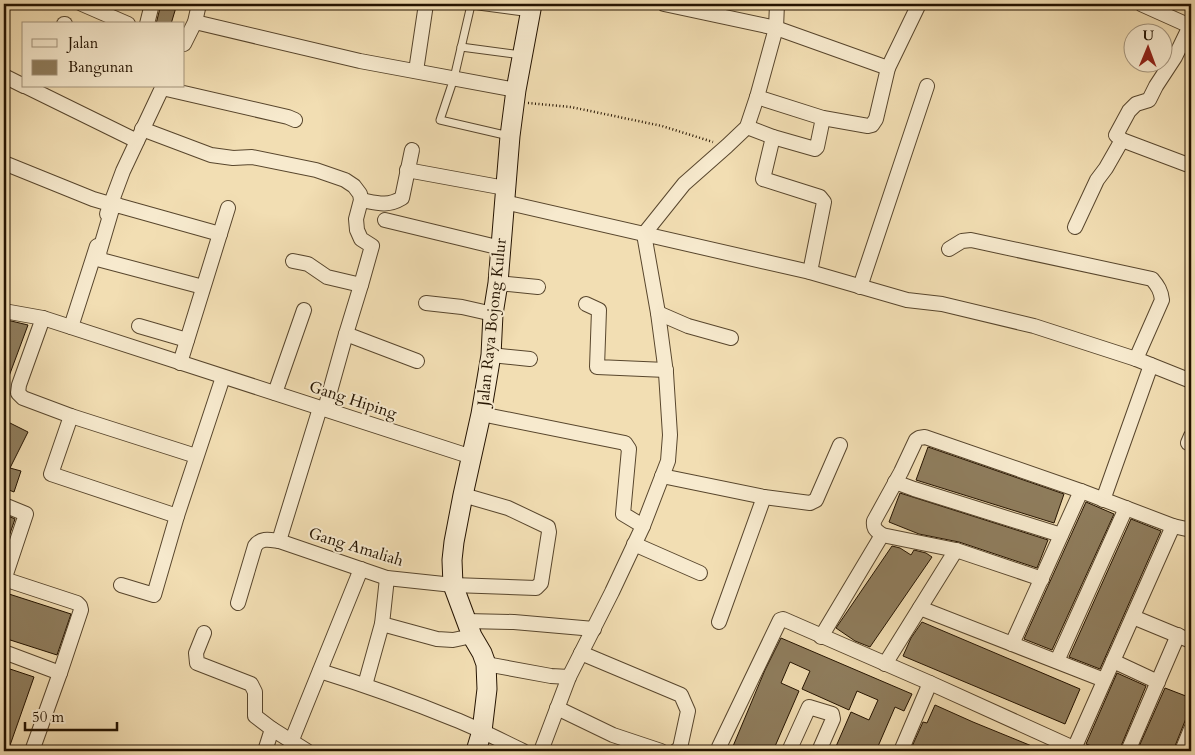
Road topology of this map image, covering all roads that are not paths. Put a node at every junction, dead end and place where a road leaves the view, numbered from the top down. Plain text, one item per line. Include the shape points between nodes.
1 (82, 4) edge
2 (152, 4) edge
3 (200, 4) edge
4 (426, 4) edge
5 (664, 4) edge
6 (776, 4) edge
7 (919, 4) edge
8 (1141, 4) edge
9 (532, 8) edge
10 (123, 22) edge
11 (148, 22) edge
12 (195, 22) junction
13 (1190, 26) edge
14 (776, 28) junction
15 (185, 42) edge
16 (461, 47) junction
17 (523, 55) junction
18 (888, 68) junction
19 (416, 71) junction
20 (4, 76) edge
21 (454, 78) junction
22 (22, 84) edge
23 (928, 86) dead end
24 (32, 88) edge
25 (162, 88) edge
26 (167, 88) edge
27 (515, 96) junction
28 (757, 98) junction
29 (823, 118) junction
30 (295, 120) dead end
31 (747, 127) junction
32 (139, 135) junction
33 (510, 136) junction
34 (773, 137) junction
35 (1122, 140) junction
36 (412, 150) dead end
37 (4, 163) edge
38 (1191, 166) edge
39 (407, 170) junction
40 (505, 195) junction
41 (361, 200) junction
42 (110, 204) junction
43 (228, 208) dead end
44 (385, 220) dead end
45 (1075, 227) dead end
46 (220, 234) junction
47 (644, 234) junction
48 (501, 248) junction
49 (949, 249) dead end
50 (293, 261) dead end
51 (810, 272) junction
52 (498, 283) junction
53 (361, 285) junction
54 (203, 287) junction
55 (538, 287) dead end
56 (860, 287) junction
57 (426, 303) dead end
58 (586, 304) dead end
59 (304, 310) dead end
60 (4, 311) edge
61 (658, 313) junction
62 (493, 314) junction
63 (43, 318) junction
64 (140, 326) dead end
65 (71, 328) junction
66 (159, 332) junction
67 (346, 334) junction
68 (731, 338) dead end
69 (187, 340) junction
70 (152, 354) junction
71 (491, 355) junction
72 (530, 359) dead end
73 (1136, 359) junction
74 (418, 362) dead end
75 (180, 363) junction
76 (1151, 365) junction
77 (666, 370) junction
78 (223, 377) junction
79 (1191, 381) edge
80 (276, 394) junction
81 (323, 409) junction
82 (482, 414) junction
83 (71, 416) junction
84 (840, 445) dead end
85 (196, 456) junction
86 (472, 457) junction
87 (662, 476) junction
88 (895, 482) junction
89 (1081, 491) junction
90 (463, 495) junction
91 (764, 497) junction
92 (1103, 500) junction
93 (4, 505) edge
94 (1126, 508) junction
95 (177, 516) junction
96 (643, 526) junction
97 (1173, 526) junction
98 (1191, 530) edge
99 (882, 535) junction
100 (1062, 535) junction
101 (279, 541) junction
102 (634, 544) junction
103 (956, 550) junction
104 (361, 569) junction
105 (700, 574) dead end
106 (387, 578) junction
107 (1042, 579) junction
108 (4, 580) edge
109 (121, 585) dead end
110 (453, 586) junction
111 (238, 602) dead end
112 (920, 608) junction
113 (1133, 617) junction
114 (719, 622) dead end
115 (382, 624) junction
116 (469, 628) junction
117 (594, 629) junction
118 (204, 633) dead end
119 (822, 637) junction
120 (1185, 638) edge
121 (1012, 644) junction
122 (4, 652) edge
123 (581, 653) junction
124 (1057, 661) junction
125 (1113, 661) junction
126 (486, 664) junction
127 (885, 664) junction
128 (320, 672) junction
129 (60, 673) junction
130 (568, 677) junction
131 (1104, 680) junction
132 (1158, 682) junction
133 (930, 683) junction
134 (365, 685) junction
135 (557, 708) junction
136 (272, 729) junction
137 (1191, 729) edge
138 (482, 731) junction
139 (291, 742) junction
140 (1075, 750) edge
141 (32, 751) edge
142 (265, 751) edge
143 (307, 751) edge
144 (476, 751) edge
145 (523, 751) edge
146 (541, 751) edge
147 (661, 751) edge
148 (676, 751) edge
149 (719, 751) edge
150 (789, 751) edge
151 (819, 751) edge
152 (901, 751) edge
153 (1128, 751) edge
154 (1182, 751) edge

1 - 10 street
2 - 11 street
3 - 12 street
4 - 19 street
5 - 14 street
6 - 14 street
7 - 18 street
8 - 13 street
9 - 16 lane via 471,5
9 - 17 main road, Jalan Raya Bojong Kulur
12 - 15 street
12 - 19 street
13 - 35 street via 1149,100 1136,104 1116,134
14 - 18 street
14 - 28 street
16 - 17 lane
16 - 21 lane
17 - 27 main road, Jalan Raya Bojong Kulur
18 - 29 street via 872,125
19 - 21 street
20 - 22 street
21 - 27 street
21 - 33 lane via 440,120
23 - 56 street
24 - 32 street
25 - 32 street
26 - 30 street
27 - 33 main road, Jalan Raya Bojong Kulur
28 - 29 street
28 - 31 street
29 - 34 street via 815,149
31 - 34 street
31 - 47 street via 684,184
32 - 41 street via 211,155 252,157 323,173 354,186
32 - 42 street
33 - 40 main road, Jalan Raya Bojong Kulur
34 - 51 street via 763,179 820,196 824,202
35 - 38 street
35 - 45 street
36 - 39 street
37 - 42 street
39 - 40 street
39 - 41 street via 402,198 382,204
40 - 47 street
40 - 48 main road, Jalan Raya Bojong Kulur
41 - 53 street via 356,219 358,230 361,239 372,246
42 - 65 street
43 - 46 street
44 - 48 street
46 - 54 street
46 - 54 street via 117,205 112,209 99,254 101,260
47 - 51 street
47 - 61 street
48 - 52 main road, Jalan Raya Bojong Kulur
49 - 73 street via 971,240 1152,279 1161,292 1162,300
50 - 53 street via 308,264 328,277
51 - 56 street
52 - 55 street
52 - 62 main road, Jalan Raya Bojong Kulur
53 - 67 street
54 - 69 street
56 - 73 street via 1034,326
57 - 62 street
58 - 77 street via 599,310 597,367
59 - 80 street
60 - 63 street, Gang Hiping
61 - 68 street via 693,328
61 - 77 street
62 - 71 main road, Jalan Raya Bojong Kulur
63 - 65 street, Gang Hiping
63 - 83 street via 18,393 23,398
64 - 66 street
65 - 70 street, Gang Hiping
66 - 69 street
66 - 70 street
67 - 74 street
67 - 81 street
69 - 75 street
70 - 75 street, Gang Hiping
71 - 72 street
71 - 82 main road, Jalan Raya Bojong Kulur
73 - 76 street
75 - 78 street, Gang Hiping
76 - 79 street
76 - 92 street
77 - 87 street via 670,435 668,461
78 - 80 street, Gang Hiping
78 - 85 street
80 - 81 street, Gang Hiping
81 - 86 street, Gang Hiping
81 - 101 street
82 - 86 main road, Jalan Raya Bojong Kulur
82 - 96 street via 626,443 629,449 623,514
83 - 85 street
83 - 95 street via 51,474
84 - 91 street via 816,500 810,503
85 - 95 street
86 - 90 main road, Jalan Raya Bojong Kulur
87 - 91 street
87 - 96 street
88 - 89 street via 916,440 925,437
88 - 99 street via 874,521 875,530
88 - 100 street
89 - 92 street
89 - 100 street
90 - 110 main road, Jalan Raya Bojong Kulur via 452,560
90 - 110 street, Gang Amaliah via 508,508 548,527 549,532 538,587
91 - 114 street
92 - 94 street
93 - 108 street via 26,514
94 - 97 street
94 - 124 street
95 - 109 street via 154,595
96 - 102 street
97 - 98 street
97 - 113 street
99 - 103 street
99 - 119 street
100 - 107 street
101 - 104 street, Gang Amaliah
101 - 111 street via 257,543
102 - 105 street
102 - 117 street
103 - 107 street
103 - 112 street
104 - 106 street, Gang Amaliah
104 - 128 street
106 - 110 street, Gang Amaliah
106 - 115 street
107 - 121 street
108 - 129 street via 80,606
110 - 116 main road, Jalan Raya Bojong Kulur
112 - 121 street
112 - 127 street
113 - 120 street
113 - 125 street
115 - 116 street via 437,640 453,640
115 - 134 street
116 - 117 street via 514,622
116 - 126 main road, Jalan Raya Bojong Kulur
117 - 123 street
118 - 136 street via 196,653 197,663 251,684 255,716
119 - 127 street
119 - 149 street via 780,620
120 - 132 street
121 - 124 street
122 - 129 street
123 - 130 street
123 - 148 street via 681,695 688,710 680,748
124 - 131 street
125 - 131 street
125 - 132 street
126 - 130 street
126 - 138 main road, Jalan Raya Bojong Kulur
127 - 133 street
128 - 134 street
128 - 139 street
129 - 141 street
130 - 135 street
131 - 140 street
132 - 153 street
133 - 140 street
133 - 152 street
134 - 138 street
135 - 146 street
135 - 147 street via 613,734
136 - 139 street
136 - 142 street
137 - 154 street
138 - 144 main road, Jalan Raya Bojong Kulur
138 - 145 street
139 - 143 street
150 - 151 street via 809,707 832,714 833,719

